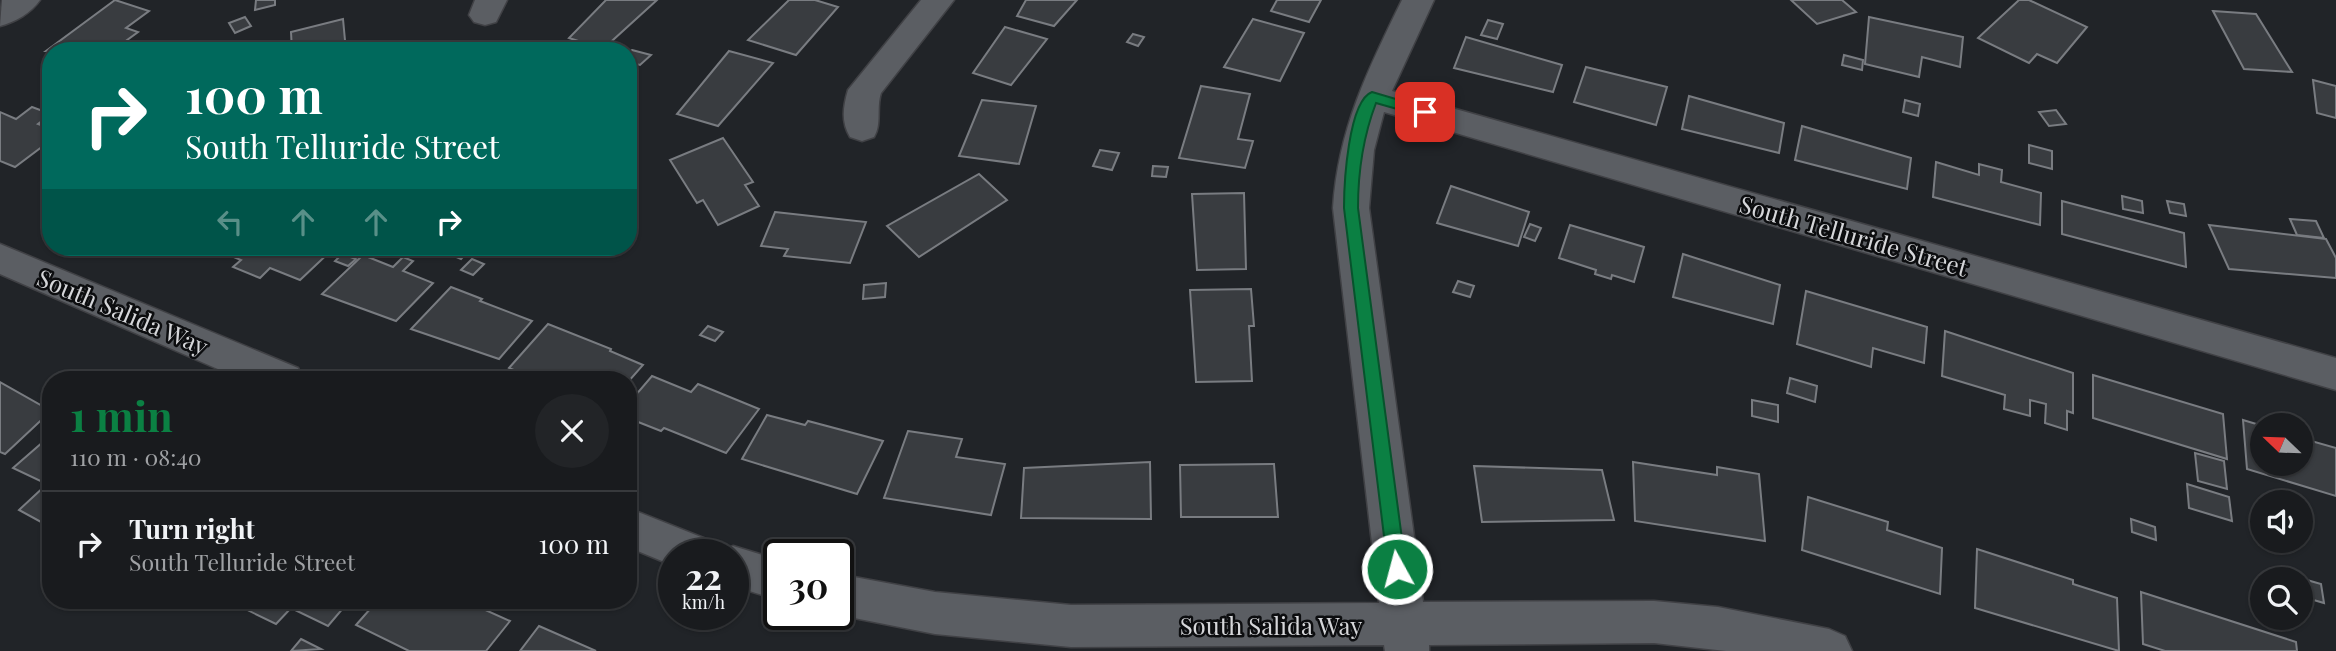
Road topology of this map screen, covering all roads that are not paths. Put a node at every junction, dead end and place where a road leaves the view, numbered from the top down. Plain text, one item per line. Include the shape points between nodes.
1 (24, 0) edge
2 (938, 0) edge
3 (1418, 0) edge
4 (0, 16) edge
5 (1372, 97) junction
6 (862, 129) dead end
7 (0, 258) edge
8 (263, 371) edge
9 (2336, 374) edge
10 (637, 531) edge
11 (658, 539) edge
12 (854, 598) edge
13 (1406, 638) edge
14 (1829, 651) edge

1 - 4 street
2 - 6 street via 870,83 860,107
3 - 5 street
5 - 9 street, South Telluride Street
5 - 13 street via 1360,126 1351,174 1351,208
7 - 8 street, South Salida Way
10 - 11 street
12 - 13 street, South Salida Way via 934,613 1070,626
13 - 14 street, South Salida Way via 1654,622 1718,628

